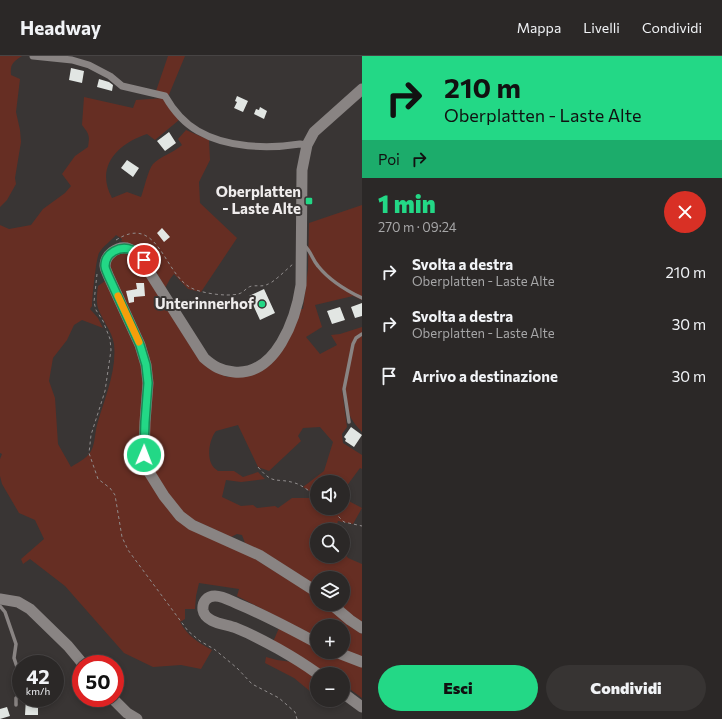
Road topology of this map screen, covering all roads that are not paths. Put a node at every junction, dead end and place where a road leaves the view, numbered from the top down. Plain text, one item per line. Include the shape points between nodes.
1 (33, 56) edge
2 (362, 89) edge
3 (307, 145) junction
4 (301, 243) junction
5 (362, 298) edge
6 (362, 334) edge
7 (349, 422) dead end
8 (310, 588) edge
9 (0, 599) edge
10 (0, 606) edge
11 (339, 611) edge
12 (362, 628) edge
13 (310, 639) edge
14 (14, 655) edge
15 (76, 655) edge
16 (350, 657) edge
17 (362, 662) edge
18 (310, 669) edge
19 (350, 698) edge
20 (121, 707) edge
21 (362, 707) edge
22 (137, 719) edge

1 - 3 street via 72,60 89,65 122,86 165,96 185,122 212,138 257,146
2 - 3 main road via 314,132
3 - 4 main road via 302,170
4 - 5 lane via 309,249 317,265 328,277
4 - 8 main road via 301,285 294,316 271,357 250,371 226,371 204,358 138,254 120,248 112,252 105,266 140,345 146,365 148,383 144,455 149,472 164,496 180,516 192,525 259,555
6 - 7 lane via 353,344 344,389
9 - 15 main road via 18,602 30,609
10 - 14 lane via 6,612 16,644
11 - 12 main road
13 - 18 main road via 256,611 223,598 209,597 203,606 203,612 209,619 250,634
16 - 17 main road
19 - 21 main road
20 - 22 main road

